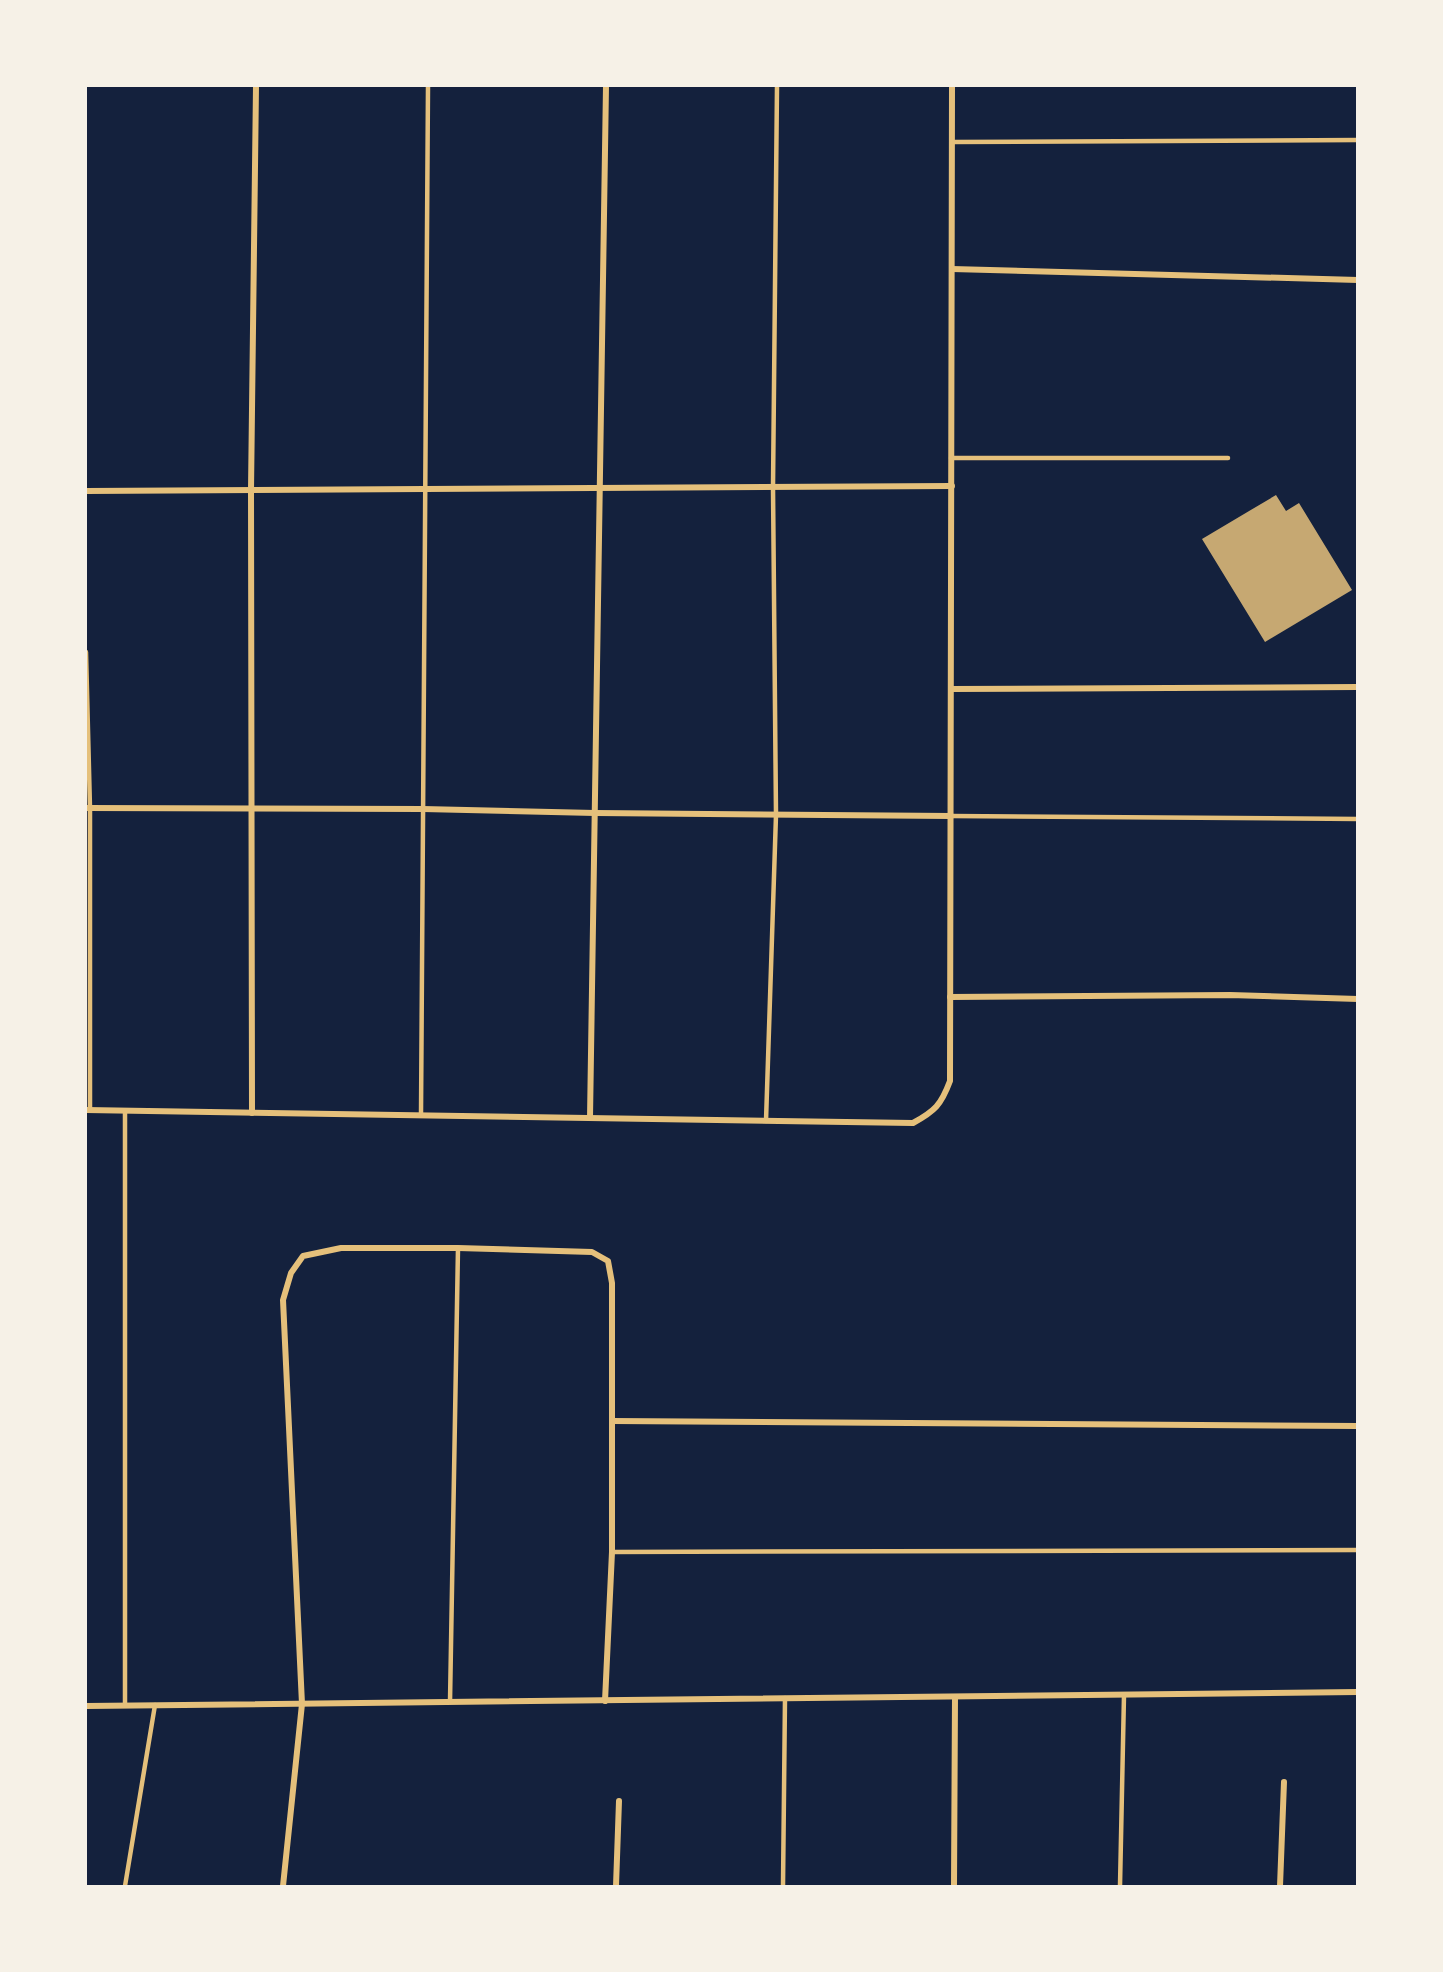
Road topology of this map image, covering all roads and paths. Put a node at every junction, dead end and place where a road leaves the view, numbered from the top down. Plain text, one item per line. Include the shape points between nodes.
1 (256, 86) edge
2 (428, 86) edge
3 (606, 86) edge
4 (777, 86) edge
5 (952, 86) edge
6 (1358, 140) edge
7 (952, 142) junction
8 (952, 270) junction
9 (1358, 280) edge
10 (1228, 458) dead end
11 (951, 459) junction
12 (952, 486) junction
13 (773, 487) junction
14 (600, 488) junction
15 (426, 489) junction
16 (251, 490) junction
17 (86, 491) edge
18 (86, 652) edge
19 (1358, 687) edge
20 (951, 689) junction
21 (88, 808) edge
22 (423, 809) junction
23 (251, 810) junction
24 (595, 813) junction
25 (776, 815) junction
26 (951, 816) junction
27 (1358, 819) edge
28 (950, 997) junction
29 (1358, 999) edge
30 (88, 1110) edge
31 (125, 1111) junction
32 (252, 1113) junction
33 (421, 1115) junction
34 (590, 1118) junction
35 (766, 1121) junction
36 (458, 1248) junction
37 (612, 1421) junction
38 (1358, 1426) edge
39 (1358, 1550) edge
40 (612, 1552) junction
41 (1358, 1692) edge
42 (1124, 1695) junction
43 (955, 1696) junction
44 (785, 1698) junction
45 (605, 1701) junction
46 (450, 1702) junction
47 (302, 1704) junction
48 (126, 1705) junction
49 (155, 1705) junction
50 (86, 1706) edge
51 (1284, 1782) dead end
52 (620, 1801) dead end
53 (125, 1887) edge
54 (283, 1887) edge
55 (616, 1887) edge
56 (783, 1887) edge
57 (954, 1887) edge
58 (1120, 1887) edge
59 (1280, 1887) edge

1 - 16 street
2 - 15 lane
3 - 14 street
4 - 13 lane
5 - 7 street
6 - 7 lane
7 - 8 street
8 - 9 street
8 - 11 street
10 - 11 lane
11 - 12 street
12 - 13 street
12 - 20 street
13 - 14 street
13 - 25 lane
14 - 15 street
14 - 24 street
15 - 16 street
15 - 22 lane
16 - 17 street
16 - 23 street
18 - 21 lane
19 - 20 street
20 - 26 street
21 - 23 street
21 - 30 lane
22 - 23 street
22 - 24 street
22 - 33 lane
23 - 32 street
24 - 25 street
24 - 34 street
25 - 26 street
25 - 35 lane
26 - 27 lane
26 - 28 street
28 - 29 street via 1230,995
28 - 35 street via 950,1081 932,1113 914,1123
30 - 31 street
31 - 32 street
31 - 48 lane
32 - 33 street
33 - 34 street
34 - 35 street
36 - 37 street via 592,1252 608,1261 612,1283
36 - 46 lane
36 - 47 street via 340,1248 303,1256 291,1273 283,1300
37 - 38 street
37 - 40 street
39 - 40 lane
40 - 45 street
41 - 42 street
42 - 43 street
42 - 58 lane
43 - 44 street
43 - 57 street
44 - 45 street
44 - 56 lane
45 - 46 street
46 - 47 street
47 - 49 street
47 - 54 street
48 - 49 street
48 - 50 street
49 - 53 lane
51 - 59 street
52 - 55 street

